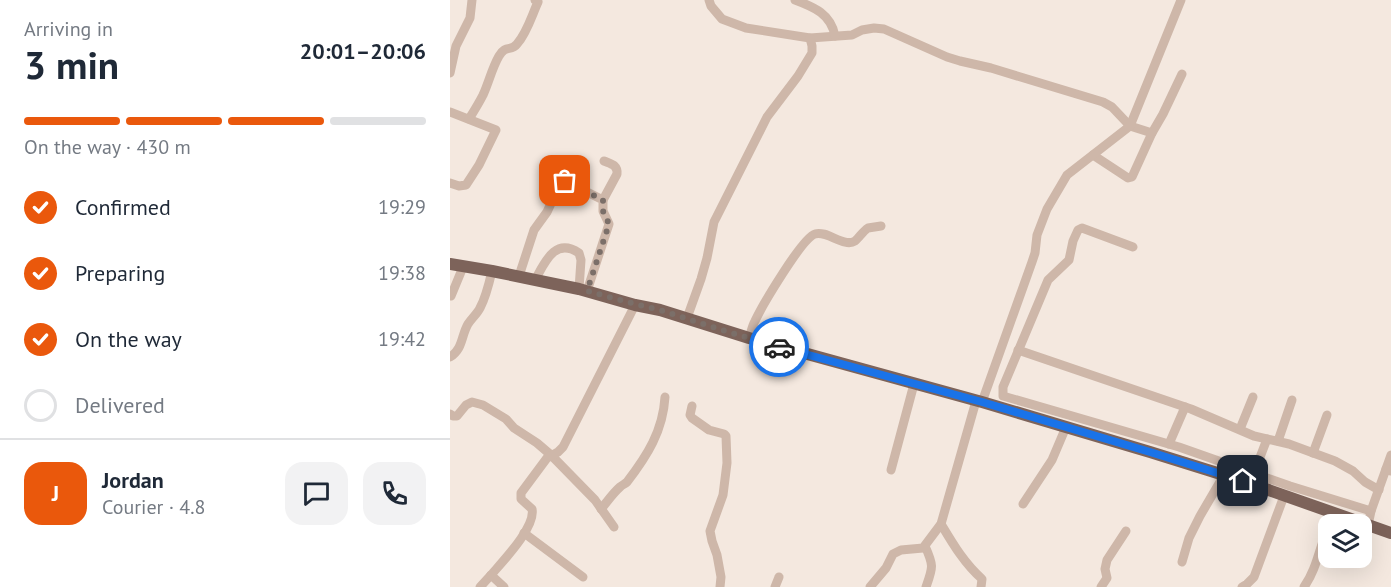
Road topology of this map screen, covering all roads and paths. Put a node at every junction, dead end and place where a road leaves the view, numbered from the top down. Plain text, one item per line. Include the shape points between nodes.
1 (472, 0) edge
2 (709, 0) edge
3 (795, 0) edge
4 (1182, 0) edge
5 (537, 1) edge
6 (835, 36) junction
7 (810, 38) junction
8 (450, 73) edge
9 (1182, 74) dead end
10 (450, 112) edge
11 (469, 119) junction
12 (1130, 126) junction
13 (1152, 133) junction
14 (1093, 155) junction
15 (604, 160) dead end
16 (450, 183) edge
17 (603, 200) junction
18 (881, 226) dead end
19 (1133, 247) dead end
20 (450, 264) edge
21 (463, 267) junction
22 (492, 271) junction
23 (519, 276) junction
24 (535, 280) junction
25 (583, 290) junction
26 (451, 296) edge
27 (635, 304) junction
28 (687, 318) junction
29 (749, 338) junction
30 (1018, 350) junction
31 (450, 357) edge
32 (914, 384) junction
33 (665, 397) dead end
34 (1253, 397) dead end
35 (1292, 400) dead end
36 (979, 402) junction
37 (692, 406) dead end
38 (1185, 407) junction
39 (450, 414) edge
40 (1327, 416) dead end
41 (1066, 427) junction
42 (1240, 429) junction
43 (1267, 439) junction
44 (1278, 441) junction
45 (1169, 444) junction
46 (1313, 453) junction
47 (551, 455) junction
48 (1391, 455) edge
49 (891, 470) dead end
50 (1389, 470) edge
51 (1254, 473) junction
52 (1224, 475) junction
53 (1379, 490) junction
54 (1284, 496) junction
55 (1023, 504) dead end
56 (601, 509) junction
57 (1371, 511) junction
58 (1318, 514) edge
59 (1370, 514) edge
60 (940, 524) junction
61 (1372, 526) edge
62 (614, 527) dead end
63 (1126, 531) dead end
64 (524, 533) junction
65 (1391, 533) edge
66 (926, 546) junction
67 (1318, 554) edge
68 (1182, 562) dead end
69 (491, 575) junction
70 (583, 577) dead end
71 (779, 577) dead end
72 (480, 587) edge
73 (504, 587) edge
74 (720, 587) edge
75 (775, 587) edge
76 (870, 587) edge
77 (926, 587) edge
78 (981, 587) edge
79 (1101, 587) edge
80 (1242, 587) edge
81 (1304, 587) edge

1 - 8 street via 470,18 456,46
2 - 7 street via 722,19 746,28
3 - 6 street via 820,12 832,24
4 - 12 street
5 - 11 street via 516,46 506,48 497,58
6 - 7 street
6 - 12 street via 884,29 960,62 1103,102
7 - 28 street via 812,53 766,117 714,222 707,258
9 - 13 street
10 - 11 street
11 - 16 street via 495,129 495,133 466,185
12 - 13 street
12 - 14 street
13 - 14 street via 1132,177
14 - 36 street via 1067,176 1047,209 1032,262
15 - 17 street via 618,170
17 - 23 street via 565,181 559,186 534,230
17 - 25 street via 609,224
18 - 29 street via 868,228 851,242 822,233 809,237 777,283
19 - 30 street via 1082,228 1078,230 1069,260 1048,280
20 - 21 main road
21 - 22 main road
21 - 26 street
22 - 23 main road
22 - 31 street via 479,311 466,327 457,353
23 - 24 main road
24 - 25 main road
24 - 25 street via 554,252 569,248 579,253
25 - 27 main road
27 - 28 main road
27 - 47 street via 563,447
28 - 29 main road
29 - 32 main road
30 - 38 street
30 - 45 street via 1003,396
32 - 36 main road
32 - 49 street
33 - 56 street via 660,428 643,461
34 - 42 street
35 - 44 street
36 - 41 main road
36 - 60 street
37 - 74 street via 692,418 726,436 723,495 710,531
38 - 42 street
38 - 45 street
39 - 47 street via 458,416 472,402 483,405
40 - 46 street
41 - 52 main road
41 - 55 street via 1052,460
42 - 43 street
43 - 44 street
43 - 51 street
44 - 46 street
45 - 51 street
46 - 53 street via 1346,466
47 - 56 street
47 - 64 street via 521,493 521,499 533,512
48 - 50 street
50 - 53 street
51 - 57 street
52 - 54 main road
52 - 68 street via 1200,516
53 - 57 street
54 - 58 main road
54 - 80 street via 1254,578
56 - 62 street
57 - 59 street
60 - 66 street
60 - 78 street via 982,579
61 - 65 main road
63 - 79 street via 1107,560 1107,578
64 - 69 street
64 - 70 street
66 - 76 street via 893,554
66 - 77 street via 932,572
67 - 81 street
69 - 72 street
69 - 73 street
71 - 75 street

